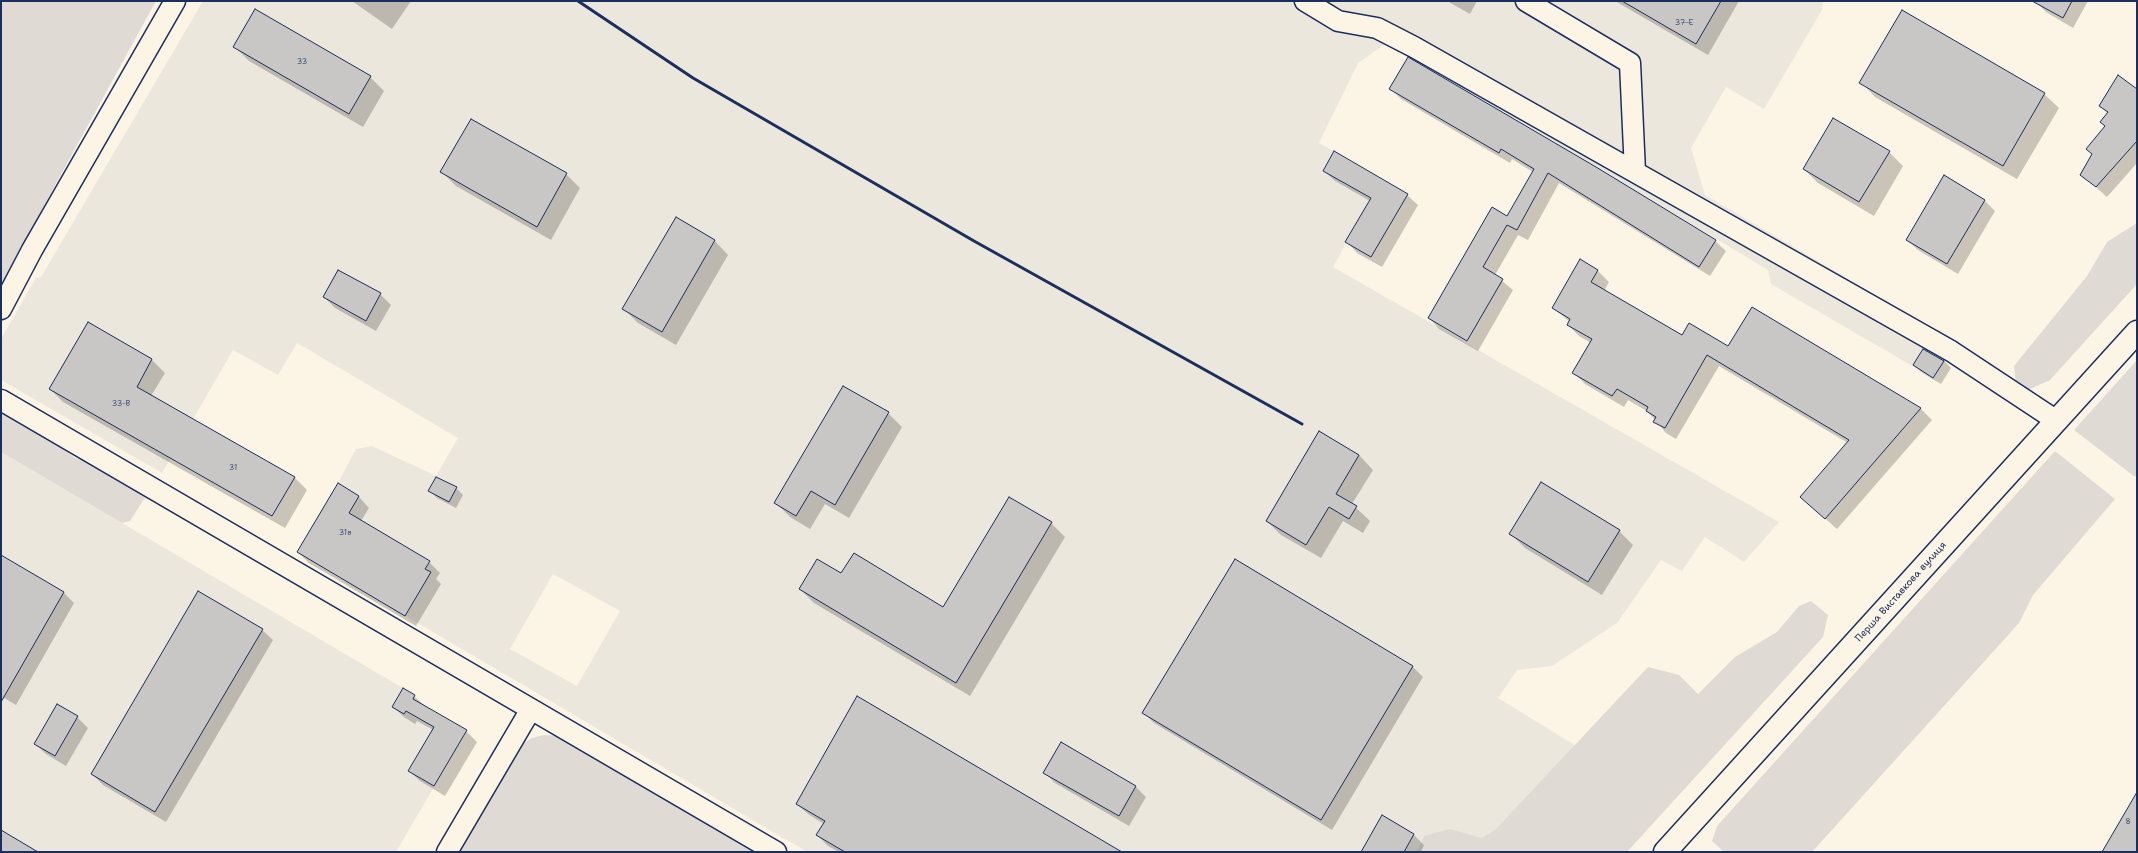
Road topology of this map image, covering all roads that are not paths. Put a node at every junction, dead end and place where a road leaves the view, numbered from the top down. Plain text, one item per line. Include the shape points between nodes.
1 (175, 1) edge
2 (1305, 1) edge
3 (1526, 1) edge
4 (1635, 172) junction
5 (1, 310) edge
6 (2137, 332) edge
7 (1, 400) edge
8 (2057, 421) junction
9 (531, 709) junction
10 (447, 852) edge
11 (776, 852) edge
12 (1665, 852) edge

1 - 5 street via 32,250
2 - 4 street via 1338,21 1377,28 1408,44
3 - 4 street via 1630,62
4 - 8 street via 1951,352
6 - 8 main road, Перша Виставкова вулиця
7 - 9 street
8 - 12 main road, Перша Виставкова вулиця
9 - 10 street
9 - 11 street

